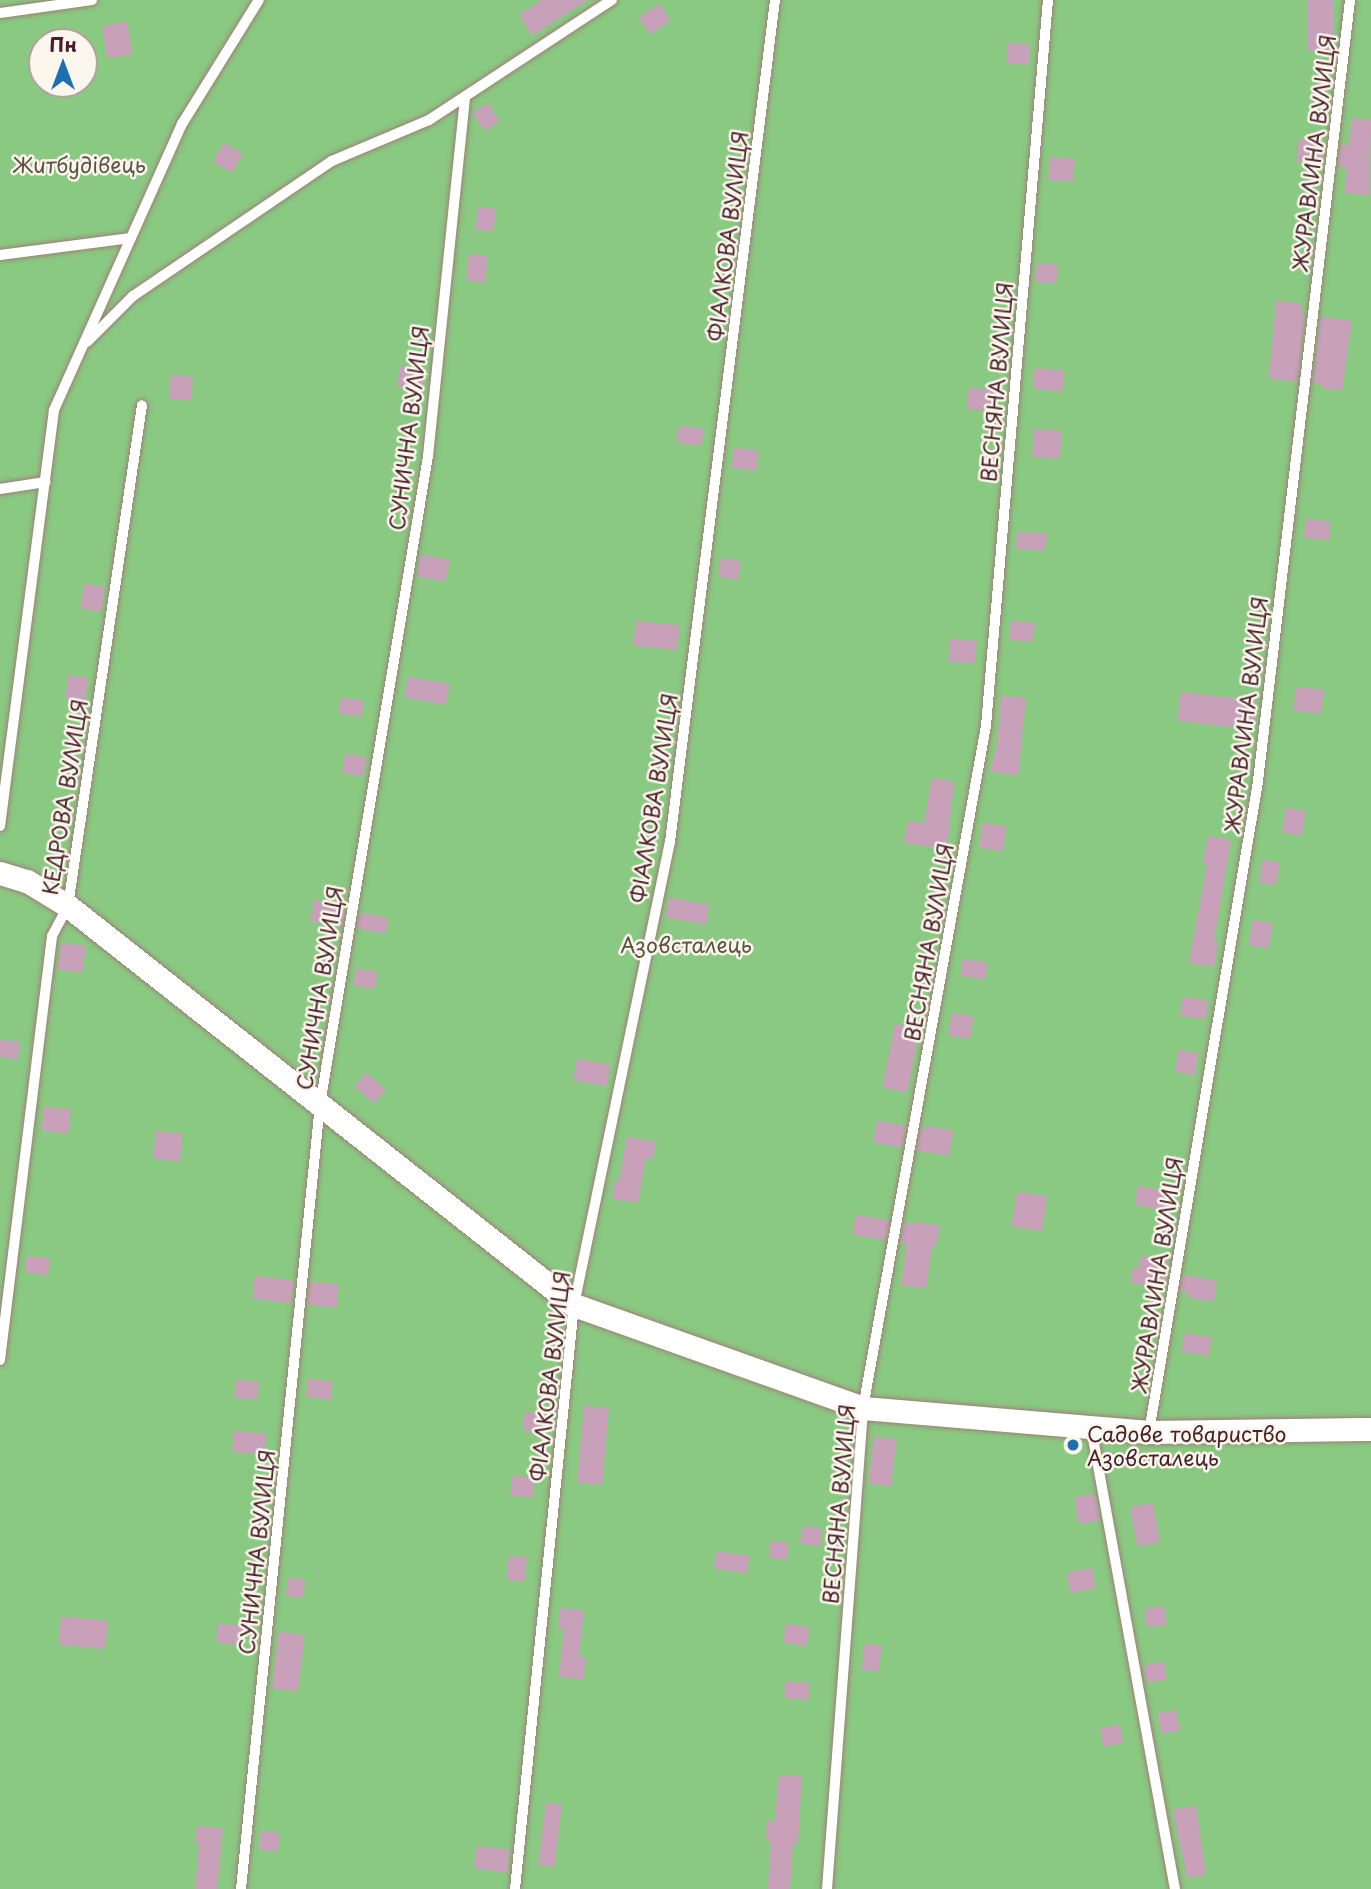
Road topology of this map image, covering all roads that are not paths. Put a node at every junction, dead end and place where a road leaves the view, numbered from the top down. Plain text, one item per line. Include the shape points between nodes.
1 (92, 0) edge
2 (259, 0) edge
3 (612, 0) edge
4 (775, 0) edge
5 (1048, 0) edge
6 (1350, 0) edge
7 (0, 13) edge
8 (465, 97) junction
9 (131, 238) junction
10 (0, 255) edge
11 (82, 347) junction
12 (142, 405) dead end
13 (45, 482) junction
14 (0, 489) edge
15 (6, 738) edge
16 (0, 826) edge
17 (0, 873) edge
18 (68, 906) junction
19 (320, 1105) junction
20 (574, 1305) junction
21 (0, 1360) edge
22 (863, 1408) junction
23 (1091, 1427) junction
24 (1371, 1429) edge
25 (1149, 1432) junction
26 (241, 1889) edge
27 (515, 1889) edge
28 (827, 1889) edge
29 (1175, 1889) edge

1 - 7 lane
2 - 9 lane via 182,124
3 - 8 lane
4 - 20 lane, ФІАЛКОВА ВУЛИЦЯ via 670,842
5 - 22 lane, ВЕСНЯНА ВУЛИЦЯ via 986,726
6 - 25 lane, ЖУРАВЛИНА ВУЛИЦЯ via 1258,780
8 - 11 lane via 429,120 332,161 133,296
8 - 19 lane, СУНИЧНА ВУЛИЦЯ via 428,456
9 - 10 lane
9 - 11 lane
11 - 13 lane via 54,410
12 - 18 lane, КЕДРОВА ВУЛИЦЯ
13 - 14 lane
13 - 15 lane
15 - 16 lane
17 - 18 street via 27,881
18 - 19 street
18 - 21 lane, КЕДРОВА ВУЛИЦЯ via 52,936
19 - 20 street
19 - 26 lane, СУНИЧНА ВУЛИЦЯ
20 - 22 street
20 - 27 lane, ФІАЛКОВА ВУЛИЦЯ
22 - 23 street
22 - 28 lane, ВЕСНЯНА ВУЛИЦЯ
23 - 25 street
23 - 29 lane
24 - 25 street

